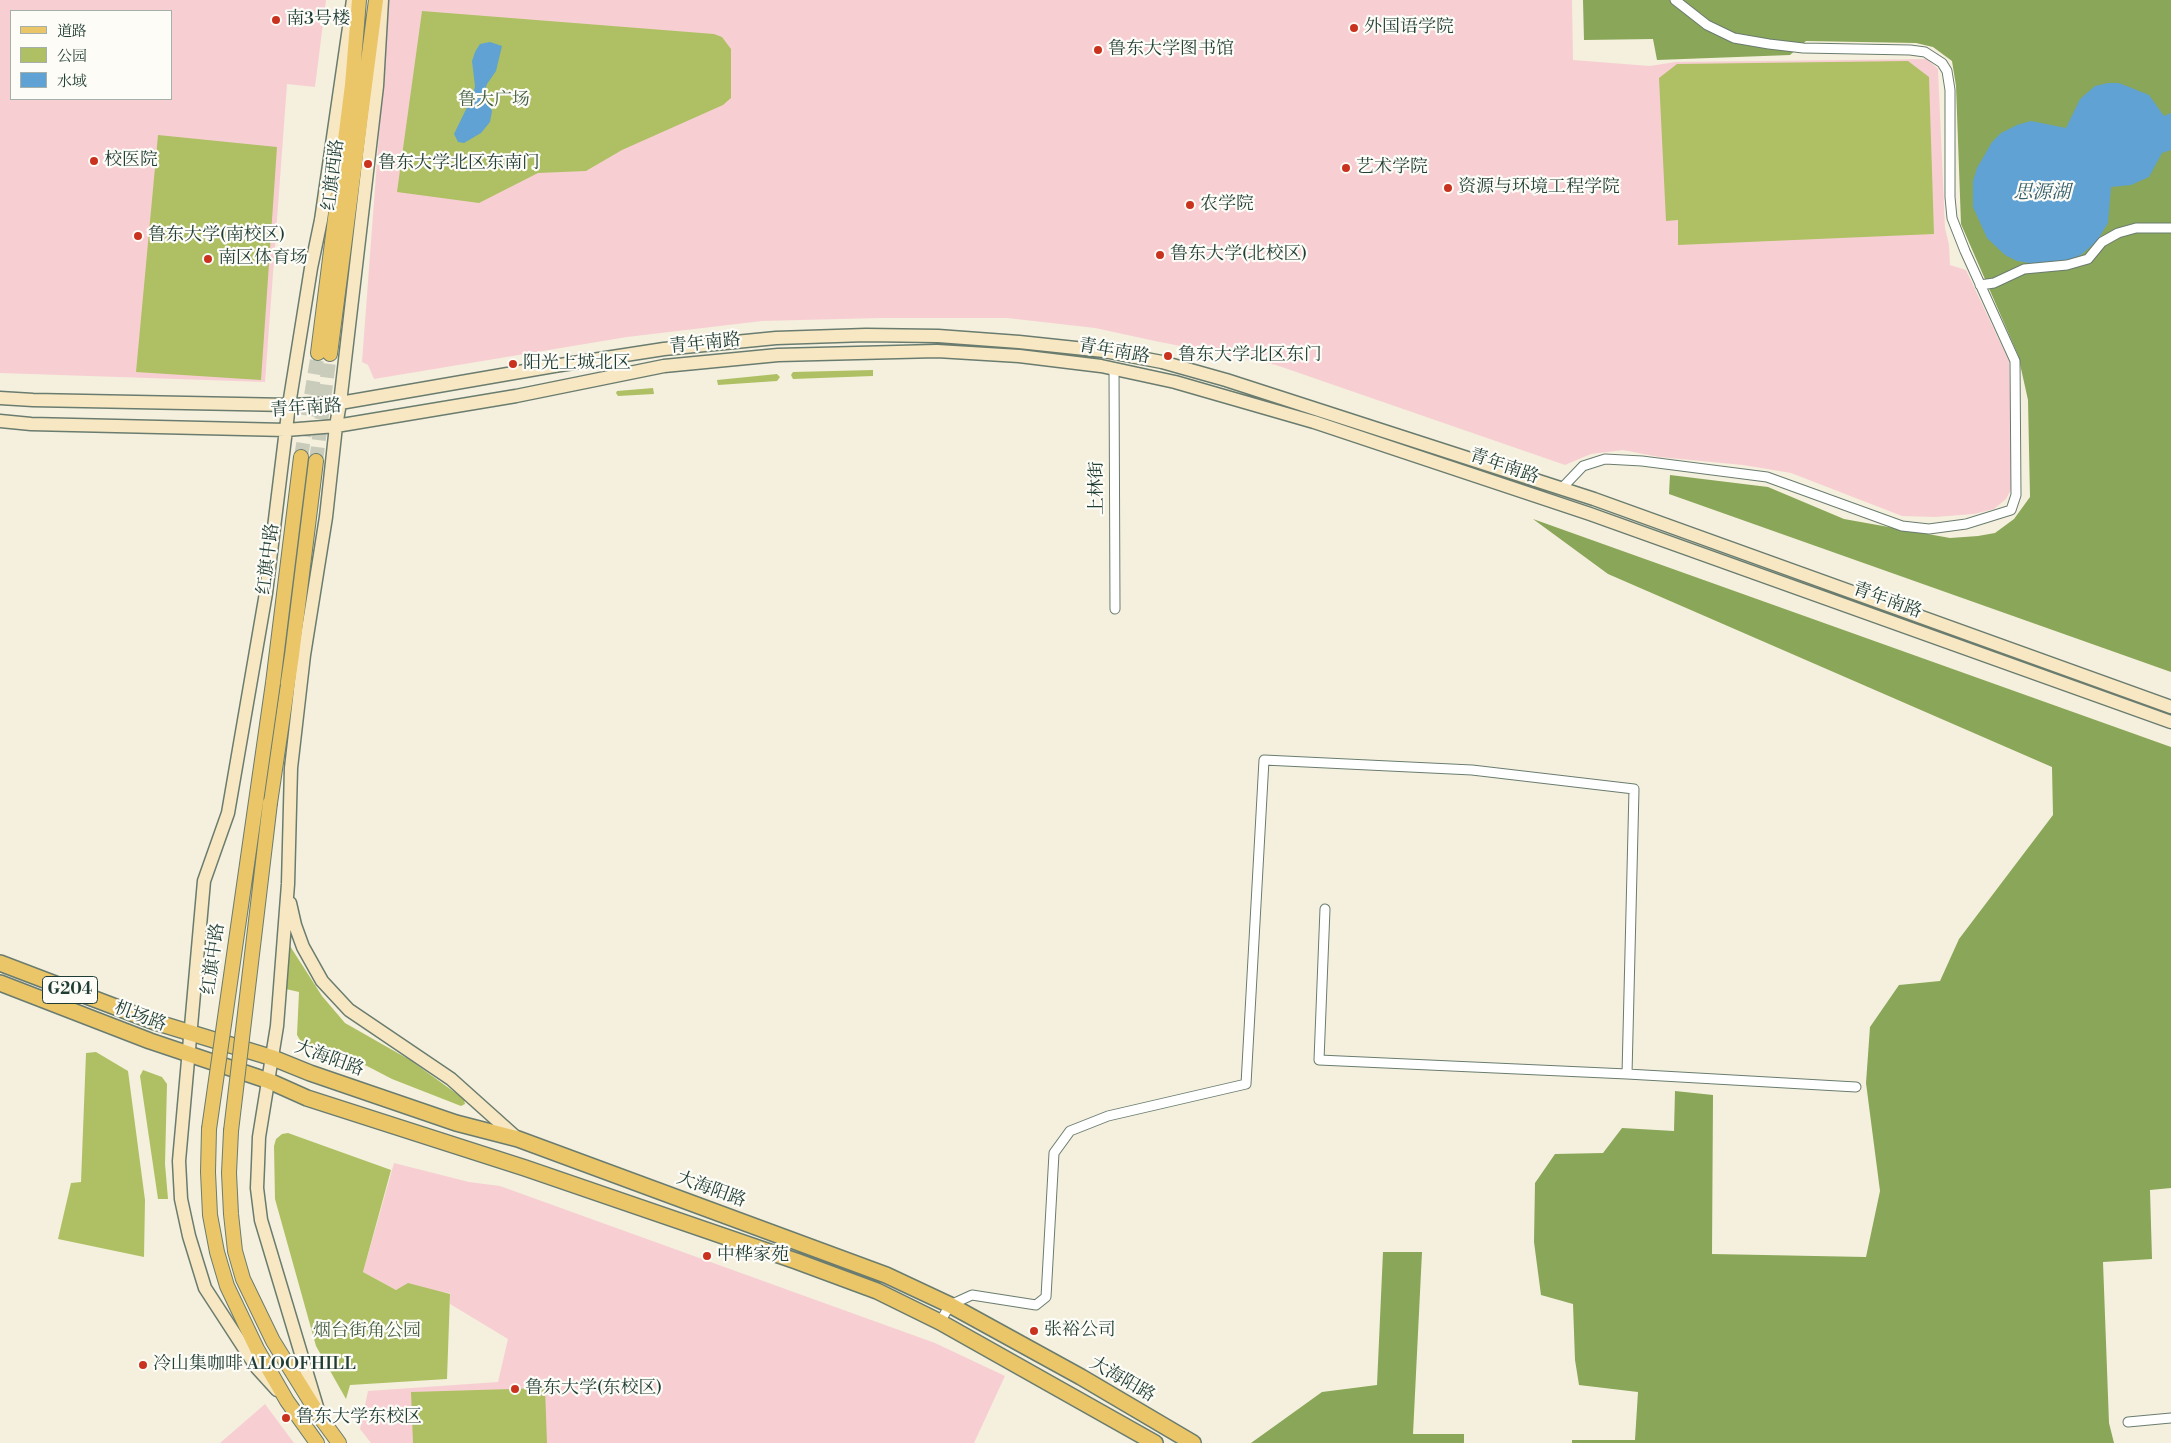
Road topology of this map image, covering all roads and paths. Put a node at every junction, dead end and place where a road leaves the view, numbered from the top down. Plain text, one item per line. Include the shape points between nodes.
1 (353, 0) edge
2 (359, 0) edge
3 (376, 0) edge
4 (382, 0) edge
5 (1675, 0) edge
6 (2171, 228) edge
7 (1980, 285) junction
8 (1114, 368) junction
9 (0, 398) edge
10 (340, 403) junction
11 (289, 405) junction
12 (0, 421) edge
13 (336, 426) junction
14 (286, 430) junction
15 (301, 457) tunnel mouth
16 (316, 461) tunnel mouth
17 (1562, 488) junction
18 (1115, 609) dead end
19 (295, 686) junction
20 (2171, 708) edge
21 (2171, 722) edge
22 (288, 884) junction
23 (1325, 909) dead end
24 (0, 963) edge
25 (0, 983) edge
26 (191, 1034) junction
27 (187, 1053) junction
28 (273, 1058) junction
29 (1627, 1074) junction
30 (269, 1081) junction
31 (1856, 1087) dead end
32 (518, 1139) junction
33 (950, 1306) junction
34 (940, 1322) junction
35 (286, 1401) junction
36 (320, 1417) junction
37 (2171, 1418) edge
38 (2128, 1422) dead end
39 (317, 1443) edge
40 (339, 1443) edge
41 (1155, 1443) edge
42 (1193, 1443) edge

1 - 11 main road
2 - 3 main road, 红旗西路 via 324,354
4 - 10 main road via 377,86
5 - 7 street via 1707,25 1734,38 1803,48 1910,50 1938,59 1947,71 1950,90 1952,218
6 - 7 street via 2136,228 2118,233 2102,242 2088,259 2067,265 2024,269 1994,283
7 - 17 street via 2015,361 2016,495 2011,510 1966,524 1939,528 1902,526 1767,477 1605,459 1583,466
8 - 13 main road, 青年南路 via 1019,356 937,351 758,356 664,366 516,396
8 - 18 street, 上林街
8 - 21 main road, 青年南路 via 1175,382 1323,425 1617,524
9 - 11 main road, 青年南路
10 - 11 main road, 青年南路
10 - 13 main road
10 - 17 main road, 青年南路 via 563,364 717,342 856,335 947,336 1104,351 1162,362
11 - 14 main road
12 - 14 main road, 青年南路
13 - 14 main road, 青年南路
13 - 19 main road via 326,517 304,655
14 - 26 main road via 263,612 230,805 204,881
15 - 35 main road, 红旗中路, bridge via 207,1157 210,1215 227,1286
16 - 19 main road, 红旗中路
17 - 20 main road, 青年南路
19 - 22 main road
19 - 36 main road, 红旗中路, bridge via 270,803 229,1150 231,1214 235,1251 243,1279 273,1341
22 - 28 main road
22 - 32 main road via 295,925 304,947 322,980 348,1010 451,1078
23 - 29 street via 1319,1060
24 - 26 highway, 机场路 / G204
25 - 27 highway, 机场路 / G204
26 - 27 main road
26 - 28 highway, 大海阳路 / G204
27 - 30 highway, 机场路 / G204
27 - 35 main road via 179,1161 182,1199 196,1264 205,1288 257,1368
28 - 30 main road
28 - 32 highway, 大海阳路 / G204 via 456,1123
29 - 31 street
29 - 33 street via 1634,789 1472,770 1264,760 1246,1084 1108,1116 1070,1130 1054,1153 1046,1298 1036,1305 972,1296
30 - 34 highway, G204 via 321,1103 459,1145 796,1261 877,1291
30 - 36 main road via 259,1138 257,1188 261,1220
32 - 33 highway, 大海阳路 / G204 via 886,1275
33 - 34 street
33 - 42 highway, 大海阳路 / G204
34 - 41 highway, G204
35 - 39 main road, 红旗中路
36 - 40 main road, 红旗中路
37 - 38 street

